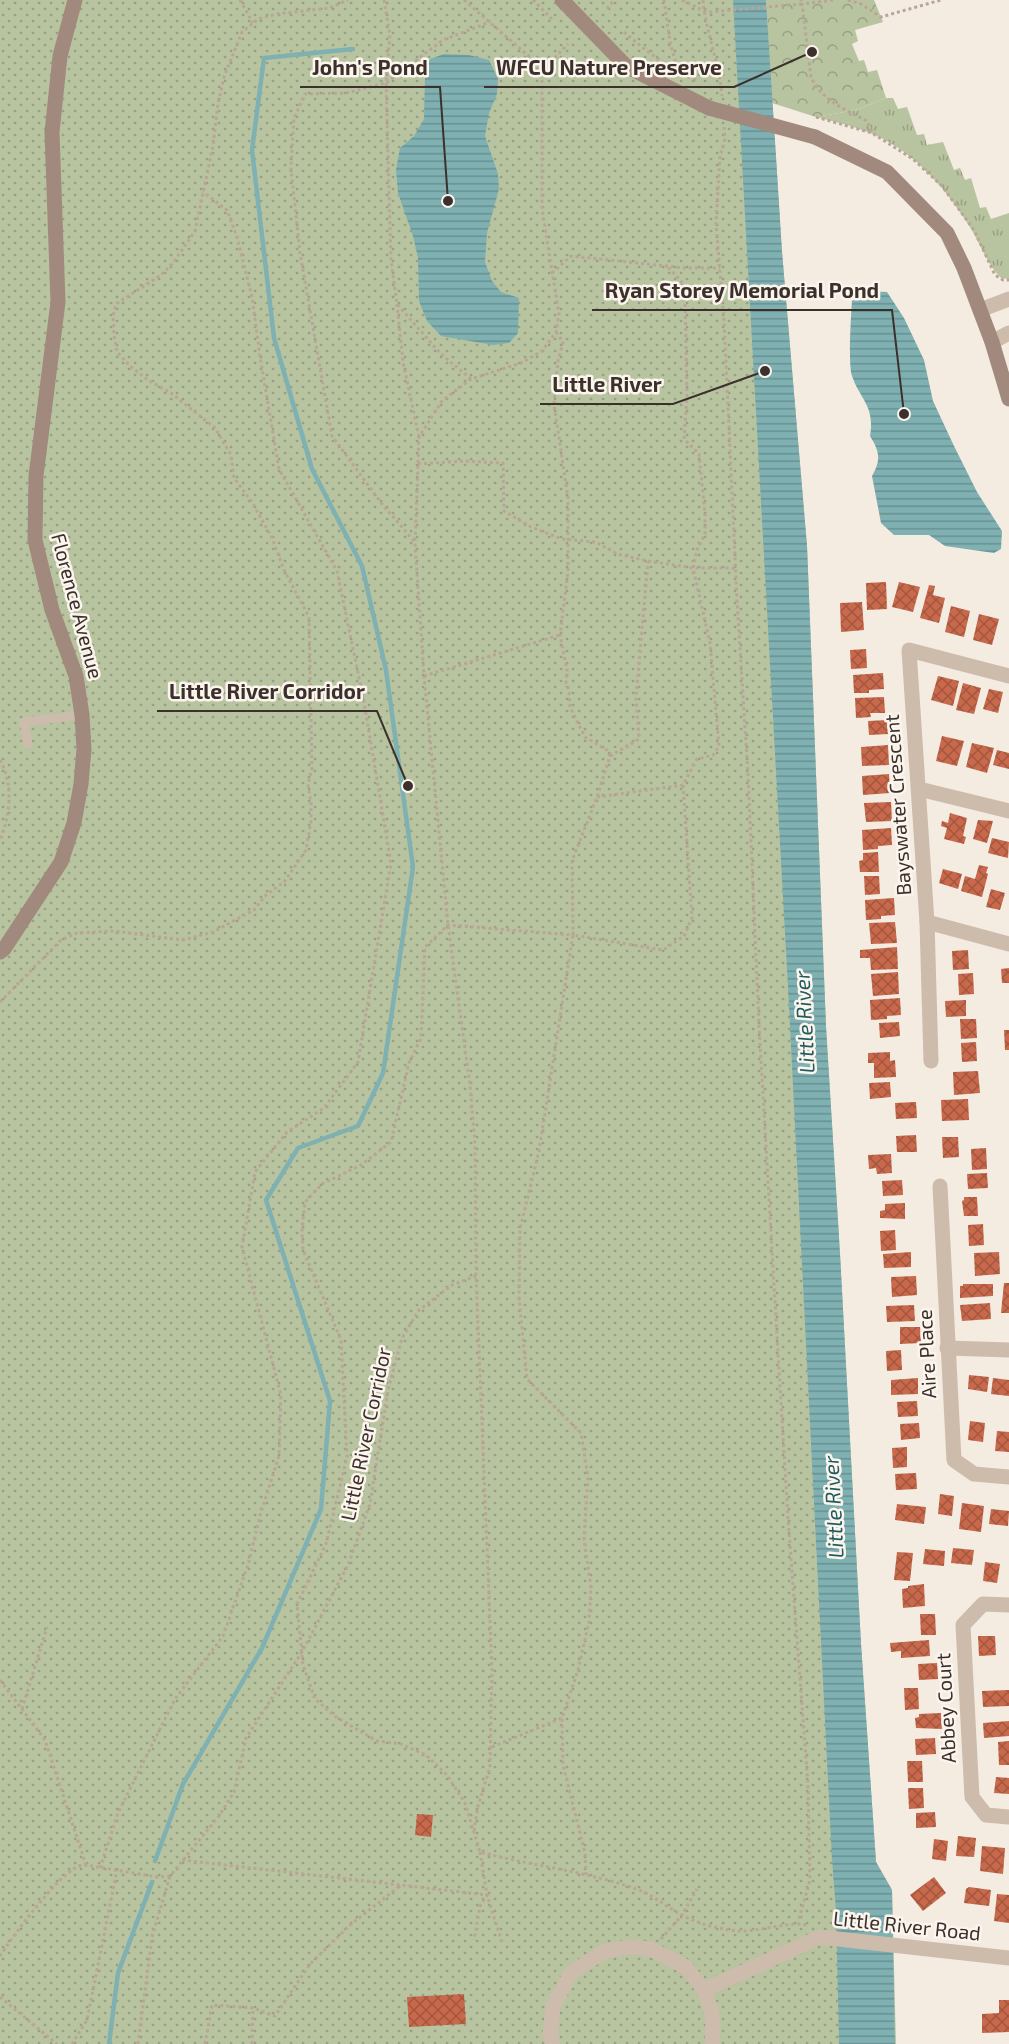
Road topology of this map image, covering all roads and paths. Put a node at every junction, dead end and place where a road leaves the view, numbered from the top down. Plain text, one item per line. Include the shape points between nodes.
1 (75, 0) edge
2 (240, 0) edge
3 (348, 0) edge
4 (384, 0) edge
5 (464, 0) edge
6 (533, 0) edge
7 (562, 0) edge
8 (614, 0) edge
9 (664, 0) edge
10 (682, 0) edge
11 (704, 0) edge
12 (833, 0) edge
13 (848, 0) edge
14 (940, 0) edge
15 (802, 2) edge
16 (607, 9) dead end
17 (704, 11) junction
18 (552, 19) dead end
19 (490, 22) junction
20 (253, 24) junction
21 (624, 32) dead end
22 (568, 44) dead end
23 (542, 70) junction
24 (679, 72) junction
25 (698, 81) dead end
26 (721, 81) dead end
27 (386, 83) junction
28 (816, 117) dead end
29 (872, 133) junction
30 (725, 139) dead end
31 (203, 192) junction
32 (666, 265) junction
33 (720, 268) junction
34 (552, 273) junction
35 (1009, 280) edge
36 (1009, 299) edge
37 (397, 304) junction
38 (980, 310) junction
39 (556, 332) junction
40 (1009, 333) edge
41 (992, 342) junction
42 (471, 379) junction
43 (1009, 399) edge
44 (419, 437) junction
45 (418, 464) junction
46 (567, 539) junction
47 (415, 543) junction
48 (648, 561) junction
49 (693, 568) junction
50 (735, 568) junction
51 (560, 635) junction
52 (424, 676) junction
53 (1009, 676) edge
54 (82, 715) junction
55 (28, 744) dead end
56 (610, 756) junction
57 (0, 760) edge
58 (683, 785) junction
59 (919, 789) junction
60 (597, 797) junction
61 (1009, 811) edge
62 (0, 841) edge
63 (927, 922) junction
64 (448, 925) junction
65 (573, 935) junction
66 (1009, 944) edge
67 (0, 952) edge
68 (0, 1002) edge
69 (931, 1061) dead end
70 (940, 1186) dead end
71 (476, 1276) junction
72 (947, 1348) junction
73 (1009, 1350) edge
74 (1009, 1478) edge
75 (1009, 1605) edge
76 (47, 1627) dead end
77 (302, 1652) junction
78 (0, 1680) edge
79 (21, 1709) junction
80 (562, 1718) junction
81 (492, 1748) junction
82 (1009, 1817) edge
83 (474, 1833) junction
84 (480, 1852) junction
85 (182, 1860) junction
86 (86, 1865) junction
87 (100, 1868) junction
88 (117, 1870) junction
89 (586, 1875) junction
90 (170, 1876) junction
91 (401, 1885) junction
92 (697, 1889) dead end
93 (487, 1895) junction
94 (682, 1915) junction
95 (798, 1923) junction
96 (820, 1937) junction
97 (474, 1940) dead end
98 (502, 1942) dead end
99 (651, 1949) junction
100 (0, 1956) edge
101 (1009, 1958) edge
102 (704, 1990) junction
103 (0, 1996) edge
104 (253, 2008) junction
105 (57, 2044) edge
106 (72, 2044) edge
107 (138, 2044) edge
108 (205, 2044) edge
109 (252, 2044) edge
110 (553, 2044) edge
111 (712, 2044) edge

1 - 54 street, Florence Avenue via 60,56 52,132 58,302 36,476 35,540 52,610 76,676
2 - 20 path
3 - 20 path via 329,8 258,19
4 - 27 path via 390,35
5 - 19 path
6 - 18 path
7 - 38 street, bridge via 626,66 709,108 815,137 887,172 947,233
8 - 16 path
9 - 24 path
10 - 17 path
11 - 17 path
12 - 15 path
13 - 14 path via 881,17
15 - 17 path
15 - 29 path via 815,87 842,109 867,121
17 - 26 path
19 - 23 path
19 - 27 path via 443,40
20 - 31 path via 242,32 224,77
21 - 24 path via 646,52
22 - 23 path
23 - 34 path via 542,209
24 - 25 path
27 - 37 path via 391,261
27 - 47 path via 346,93 305,94 294,118 291,168 300,253 332,436
28 - 29 path
29 - 35 path via 913,159 942,186 974,230 995,276
30 - 33 path via 720,156 716,223
31 - 68 path via 195,231 173,263 116,304 114,334 117,352 130,366 215,428 231,455 234,478 272,538 309,617 312,769 308,784 312,804 306,850 284,882 254,910 213,932 183,940 114,931 77,933 61,940
31 - 87 path via 227,210 237,237 252,297 279,469 337,572 391,863 358,1062 324,1108 287,1132 255,1172 242,1247 281,1395 279,1456 248,1565 223,1636 175,1700 117,1813
32 - 33 path
32 - 34 path via 571,256
32 - 49 path via 681,281 685,296 684,439 699,454 705,513 705,534
33 - 50 path
34 - 39 path via 559,314
36 - 38 street
37 - 42 path via 441,354
37 - 44 path via 403,362
38 - 41 street
39 - 42 path via 542,351 521,363
39 - 46 path via 563,342 554,404 568,498
40 - 41 street
41 - 43 street
42 - 44 path via 442,401
44 - 45 path
45 - 46 path via 502,463 504,511 531,527
45 - 47 path
46 - 48 path via 596,542 617,554
46 - 51 path via 568,571
47 - 52 path
48 - 49 path
48 - 56 path via 636,698 639,739
49 - 50 path
49 - 58 path via 710,643 719,746 713,755 697,759
50 - 95 path via 788,1518 808,1785 810,1880
51 - 52 path
51 - 56 path via 570,707 585,738 607,750
52 - 64 path
53 - 59 street, Bayswater Crescent via 909,650
54 - 55 lane via 24,722
54 - 67 street, Florence Avenue via 84,749 74,823 61,862
56 - 60 path
57 - 62 path via 6,771 10,799
58 - 60 path
58 - 65 path via 692,918 684,936 663,950
59 - 61 street
59 - 63 street, Bayswater Crescent
60 - 65 path via 572,861
63 - 66 street
63 - 69 street, Bayswater Crescent
64 - 65 path
64 - 71 path via 475,1144
64 - 77 path via 425,947 421,1038 409,1063 390,1142 361,1165 322,1184 305,1202 303,1250 341,1340 347,1457 326,1544 297,1604
65 - 80 path via 539,1152 520,1229 519,1297 527,1378 581,1433 588,1477 584,1540 591,1587 589,1623
70 - 72 street, Aire Place
71 - 77 path, Little River Corridor via 452,1285 418,1310 402,1338 388,1390 370,1503 348,1565
71 - 81 path
72 - 73 street
72 - 74 street, Aire Place via 954,1460 974,1474
75 - 82 street, Abbey Court via 983,1604 963,1625 972,1797 986,1815
76 - 79 path
77 - 83 path via 315,1699 336,1717 377,1741 401,1744 426,1755 447,1774 465,1803
77 - 85 path, Little River Corridor via 246,1738 234,1792
78 - 79 path
79 - 86 path via 45,1740
80 - 81 path
80 - 89 path via 563,1765 585,1853
81 - 83 path
83 - 84 path
84 - 89 path
84 - 93 path
85 - 90 path, Little River Corridor
85 - 91 path
86 - 87 path
86 - 100 path via 76,1867 56,1884
87 - 88 path
88 - 90 path
88 - 106 path via 87,2020
89 - 94 path via 638,1889
90 - 107 path via 152,1937
91 - 93 path
91 - 104 path via 350,1925 310,1964 275,2016
92 - 94 path
93 - 97 path via 480,1906
93 - 98 path
94 - 95 path via 712,1927 744,1932
94 - 99 path
95 - 96 path via 806,1924
96 - 101 street, Little River Road
96 - 102 street, Little River Road
99 - 102 street via 686,1967
99 - 110 street via 627,1947 603,1952 571,1973 553,2006
102 - 111 street via 714,2026
103 - 105 path
104 - 108 path via 212,2005
104 - 109 path

